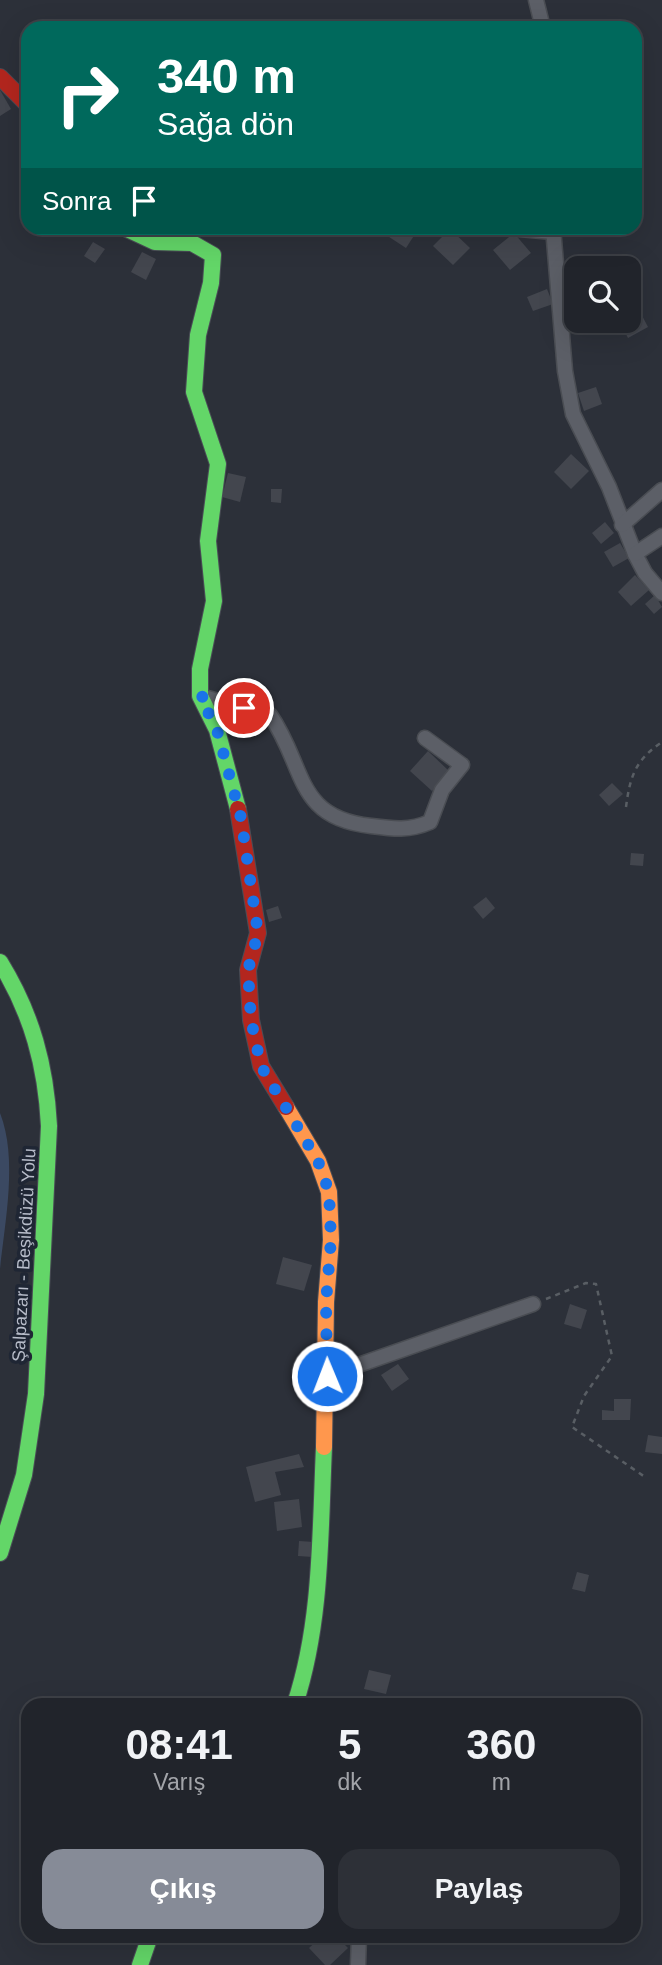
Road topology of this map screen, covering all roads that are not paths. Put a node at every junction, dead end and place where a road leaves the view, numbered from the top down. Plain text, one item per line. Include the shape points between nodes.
1 (536, 0) edge
2 (541, 21) edge
3 (0, 77) edge
4 (21, 98) edge
5 (140, 235) edge
6 (554, 235) edge
7 (662, 490) edge
8 (622, 525) junction
9 (662, 536) edge
10 (635, 554) junction
11 (662, 593) edge
12 (200, 696) junction
13 (425, 738) dead end
14 (0, 962) edge
15 (533, 1304) road end
16 (327, 1376) junction
17 (0, 1553) edge
18 (297, 1698) edge
19 (148, 1943) edge
20 (359, 1943) edge
21 (140, 1965) edge
22 (358, 1965) edge

1 - 2 street
3 - 4 street
5 - 12 street via 155,242 192,243 213,255 198,335 194,392 218,464 208,541 214,601 200,669
6 - 8 street via 573,414
7 - 8 street
8 - 10 street
9 - 10 street
10 - 11 street
12 - 13 street via 270,715 286,737 302,786 324,811 345,823 410,830 430,822 442,790 462,765
12 - 16 street via 217,730 241,818 258,933 248,970 251,1020 261,1066 318,1161 329,1192
14 - 17 street, Şalpazarı - Beşikdüzü Yolu via 39,1052 49,1130 36,1419 13,1521
15 - 16 street
16 - 18 street via 317,1596 307,1668
19 - 21 street
20 - 22 street

